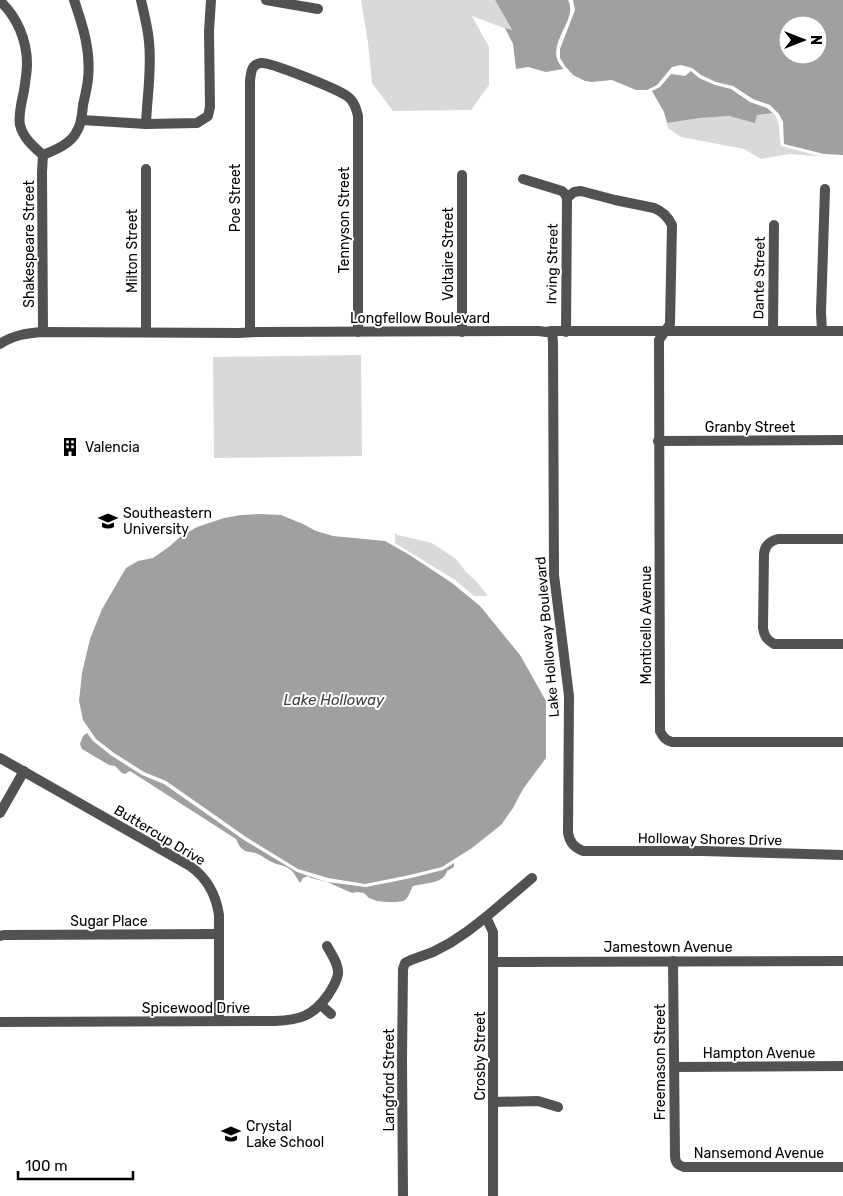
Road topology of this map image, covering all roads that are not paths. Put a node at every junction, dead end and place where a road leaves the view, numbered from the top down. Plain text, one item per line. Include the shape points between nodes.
1 (74, 0) edge
2 (141, 0) edge
3 (211, 0) edge
4 (266, 0) edge
5 (0, 1) edge
6 (318, 9) dead end
7 (256, 65) joint
8 (82, 120) junction
9 (146, 124) junction
10 (43, 155) junction
11 (146, 169) dead end
12 (462, 175) dead end
13 (523, 179) dead end
14 (825, 189) dead end
15 (567, 198) junction
16 (774, 225) dead end
17 (552, 331) junction
18 (773, 331) junction
19 (822, 331) junction
20 (843, 331) edge
21 (43, 332) junction
22 (146, 332) junction
23 (250, 332) junction
24 (358, 332) junction
25 (462, 332) junction
26 (566, 332) junction
27 (664, 332) junction
28 (0, 344) edge
29 (843, 440) edge
30 (658, 441) junction
31 (843, 539) edge
32 (843, 644) edge
33 (843, 742) edge
34 (0, 758) edge
35 (24, 771) junction
36 (0, 813) edge
37 (576, 848) joint
38 (843, 855) edge
39 (532, 878) dead end
40 (486, 917) junction
41 (219, 934) junction
42 (0, 936) edge
43 (327, 946) dead end
44 (843, 960) edge
45 (673, 961) junction
46 (493, 962) junction
47 (321, 1005) junction
48 (331, 1014) dead end
49 (219, 1021) junction
50 (0, 1022) edge
51 (843, 1066) edge
52 (675, 1067) junction
53 (493, 1102) junction
54 (558, 1107) dead end
55 (677, 1163) joint
56 (843, 1167) edge
57 (403, 1196) edge
58 (493, 1196) edge

1 - 8 street via 87,46 88,78
2 - 9 street via 150,66
3 - 9 street via 208,116 197,123
4 - 6 street
5 - 10 street via 18,25 26,50 27,73 20,125 27,141
7 - 23 street, Poe Street via 251,70 250,81
7 - 24 street, Tennyson Street via 266,64 326,86 347,96 356,108
8 - 9 street
8 - 10 street via 71,139
10 - 21 street, Shakespeare Street
11 - 22 street, Milton Street
12 - 25 street, Voltaire Street
13 - 15 street via 562,191
14 - 19 street
15 - 26 street, Irving Street
15 - 27 street, Monticello Avenue via 581,191 654,208 669,219 672,225 670,324
16 - 18 street, Dante Street
17 - 25 street, Longfellow Boulevard
17 - 26 street, Longfellow Boulevard
17 - 37 street, Lake Holloway Boulevard via 554,575 569,696 568,833
18 - 19 street, Longfellow Boulevard
18 - 27 street, Longfellow Boulevard
19 - 20 street, Longfellow Boulevard
21 - 22 street, Longfellow Boulevard
21 - 28 street, Longfellow Boulevard via 24,334
22 - 23 street, Longfellow Boulevard
23 - 24 street, Longfellow Boulevard
24 - 25 street, Longfellow Boulevard
26 - 27 street, Longfellow Boulevard
27 - 30 street, Monticello Avenue via 659,340
29 - 30 street, Granby Street
30 - 33 street, Monticello Avenue via 662,736 672,742
31 - 32 street via 778,539 767,545 764,554 763,628 768,641 774,644
34 - 35 street, Buttercup Drive
35 - 36 street
35 - 41 street, Buttercup Drive via 198,872 213,891 218,904
37 - 38 street, Holloway Shores Drive via 595,852
39 - 40 street
40 - 46 street, Crosby Street via 493,932
40 - 57 street, Langford Street via 450,943 411,960 403,969
41 - 42 street, Sugar Place
41 - 49 street, Buttercup Drive
43 - 47 street, Spicewood Drive via 337,964 338,974
44 - 45 street, Jamestown Avenue
45 - 46 street, Jamestown Avenue
45 - 52 street, Freemason Street
46 - 53 street, Crosby Street
47 - 48 street
47 - 49 street, Spicewood Drive via 310,1014 290,1021
49 - 50 street, Spicewood Drive
51 - 52 street, Hampton Avenue
52 - 55 street, Freemason Street
53 - 54 street via 538,1101
53 - 58 street, Crosby Street
55 - 56 street, Nansemond Avenue via 684,1167

